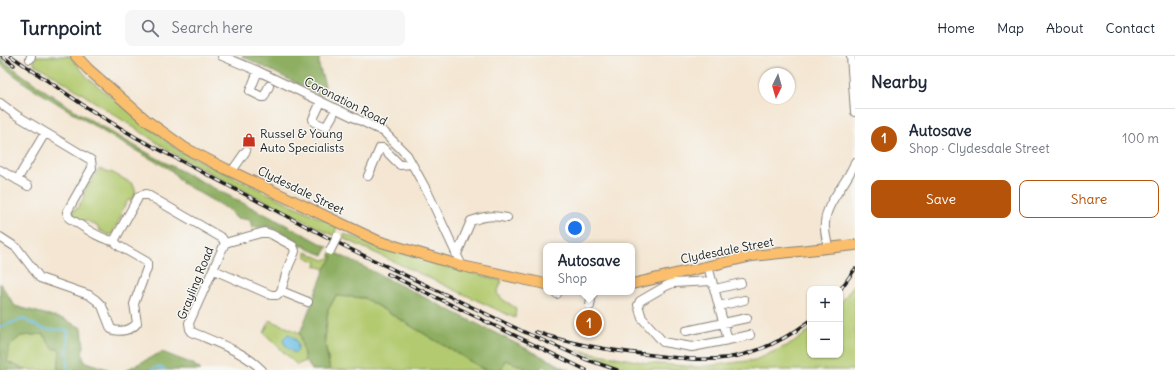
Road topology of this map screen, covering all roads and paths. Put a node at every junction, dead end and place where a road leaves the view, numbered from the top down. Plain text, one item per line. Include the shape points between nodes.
1 (76, 56) edge
2 (222, 56) edge
3 (851, 56) edge
4 (258, 71) junction
5 (269, 86) dead end
6 (321, 102) junction
7 (0, 103) edge
8 (855, 112) edge
9 (333, 115) dead end
10 (45, 133) junction
11 (246, 151) dead end
12 (855, 162) edge
13 (412, 164) junction
14 (0, 170) edge
15 (232, 172) junction
16 (368, 176) dead end
17 (17, 180) junction
18 (28, 186) dead end
19 (507, 218) dead end
20 (342, 224) junction
21 (0, 237) edge
22 (114, 241) junction
23 (225, 243) junction
24 (855, 245) edge
25 (828, 248) junction
26 (330, 251) dead end
27 (457, 254) junction
28 (462, 266) junction
29 (708, 266) junction
30 (214, 270) junction
31 (543, 283) edge
32 (635, 283) edge
33 (741, 283) dead end
34 (714, 285) junction
35 (281, 291) junction
36 (592, 295) edge
37 (744, 300) dead end
38 (308, 302) dead end
39 (590, 306) dead end
40 (719, 306) junction
41 (747, 318) dead end
42 (723, 323) junction
43 (686, 331) dead end
44 (750, 335) dead end
45 (728, 340) junction
46 (262, 370) edge

1 - 15 main road, Clydesdale Street via 117,95 168,137
2 - 4 street, Coronation Road
3 - 8 street
4 - 5 street via 250,92 262,98
4 - 6 street, Coronation Road
6 - 9 street via 314,122 326,127
6 - 13 street, Coronation Road via 384,132 407,155
7 - 10 street
10 - 17 street
10 - 22 street via 89,158 93,163 67,212 69,218 102,238
11 - 15 street
12 - 25 street via 826,214
13 - 16 street via 400,165 380,148
13 - 27 street, Coronation Road
14 - 17 street
15 - 20 main road, Clydesdale Street
17 - 18 street
19 - 27 street via 495,215 471,221
20 - 26 street, bridge
20 - 28 main road, Clydesdale Street via 378,240
21 - 22 street via 17,248 40,278 89,295 96,300 102,306 112,329 117,331 133,328 137,323 134,304 147,262
22 - 23 street, Grayling Road via 139,196 146,194 222,238
23 - 30 street, Grayling Road
23 - 35 street via 264,232 293,246 295,251
24 - 25 main road, Clydesdale Street
25 - 29 main road, Clydesdale Street via 752,256
27 - 28 street, Coronation Road
28 - 31 main road, Clydesdale Street
29 - 32 main road, Clydesdale Street
29 - 34 street
30 - 35 street via 271,295
30 - 46 street, Grayling Road via 190,329 242,354
33 - 34 street
34 - 40 street
34 - 45 street via 673,283 640,301 639,311 663,342 692,347
35 - 38 street
36 - 39 street
37 - 40 street
40 - 42 street
41 - 42 street
42 - 43 street
42 - 45 street
44 - 45 street

